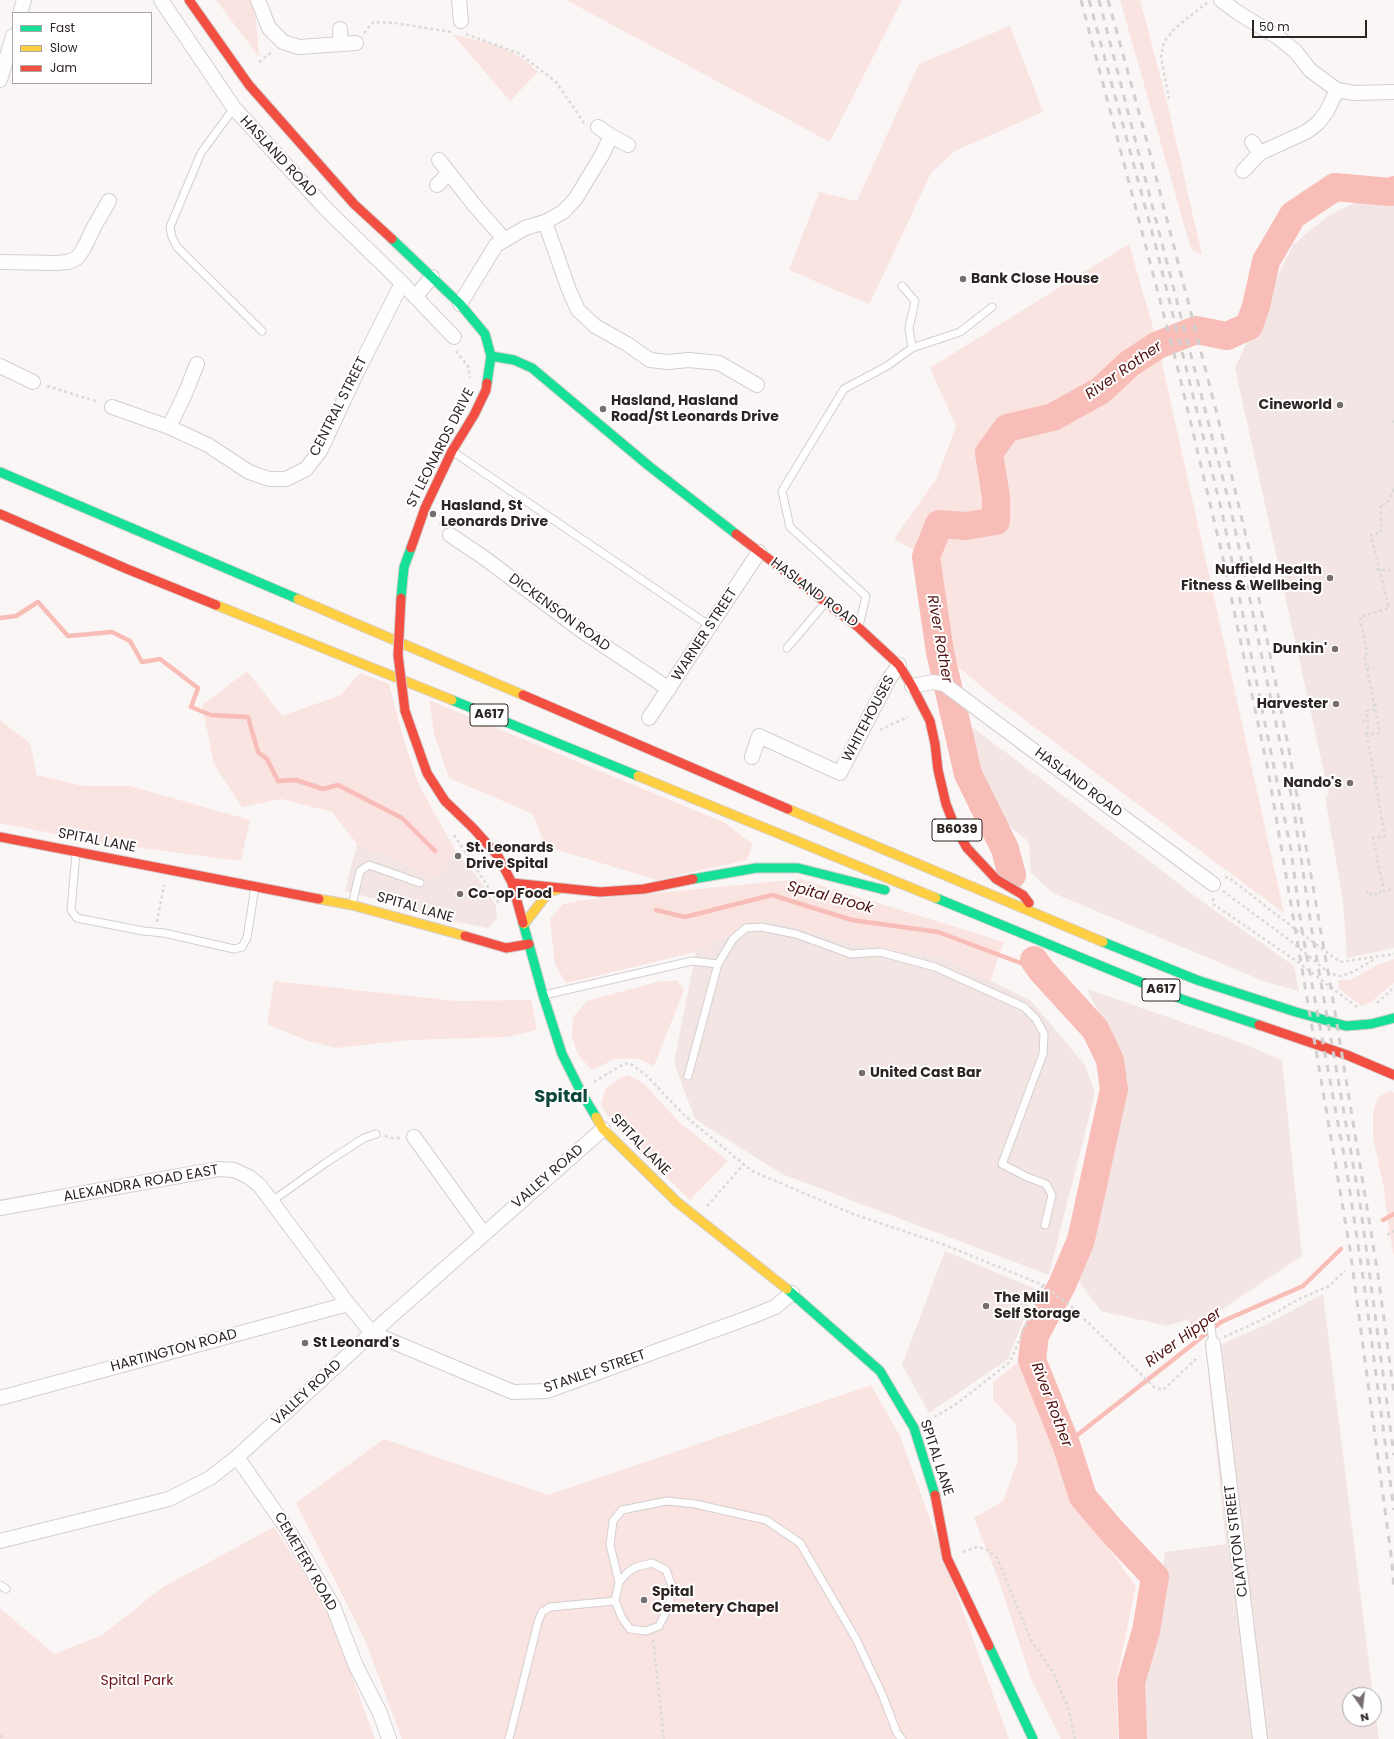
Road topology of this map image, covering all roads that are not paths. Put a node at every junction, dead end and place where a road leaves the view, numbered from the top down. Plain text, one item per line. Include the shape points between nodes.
1 (24, 0) edge
2 (161, 0) edge
3 (189, 0) edge
4 (258, 0) edge
5 (459, 0) edge
6 (1221, 0) edge
7 (20, 12) edge
8 (340, 29) dead end
9 (460, 29) road end
10 (12, 39) edge
11 (356, 43) road end
12 (341, 44) junction
13 (0, 80) edge
14 (1337, 90) junction
15 (1394, 92) edge
16 (234, 108) junction
17 (598, 127) road end
18 (610, 136) junction
19 (628, 145) dead end
20 (439, 160) dead end
21 (1243, 171) dead end
22 (449, 173) junction
23 (437, 185) dead end
24 (109, 201) dead end
25 (545, 222) junction
26 (504, 240) junction
27 (0, 262) edge
28 (432, 277) junction
29 (402, 283) junction
30 (902, 286) dead end
31 (415, 297) junction
32 (460, 304) junction
33 (992, 307) dead end
34 (262, 331) dead end
35 (454, 337) road end
36 (912, 348) junction
37 (491, 356) junction
38 (197, 364) dead end
39 (0, 366) edge
40 (33, 382) road end
41 (757, 385) dead end
42 (112, 407) road end
43 (168, 427) junction
44 (452, 451) junction
45 (0, 472) edge
46 (0, 514) edge
47 (450, 535) dead end
48 (759, 552) junction
49 (826, 602) junction
50 (710, 626) junction
51 (858, 626) junction
52 (787, 648) dead end
53 (899, 665) junction
54 (912, 686) junction
55 (670, 689) junction
56 (649, 718) dead end
57 (752, 757) dead end
58 (0, 837) edge
59 (76, 851) junction
60 (512, 883) junction
61 (420, 884) dead end
62 (1213, 884) road end
63 (255, 885) junction
64 (563, 888) junction
65 (896, 893) dead end
66 (911, 897) dead end
67 (352, 905) junction
68 (978, 916) junction
69 (1044, 918) junction
70 (524, 924) junction
71 (529, 944) junction
72 (718, 964) junction
73 (543, 995) junction
74 (1394, 1018) edge
75 (1394, 1075) edge
76 (688, 1076) dead end
77 (603, 1129) junction
78 (376, 1134) road end
79 (414, 1137) road end
80 (272, 1201) junction
81 (0, 1208) edge
82 (1045, 1225) dead end
83 (484, 1234) junction
84 (792, 1293) junction
85 (348, 1304) junction
86 (1210, 1316) dead end
87 (372, 1333) junction
88 (1213, 1344) joint
89 (0, 1398) edge
90 (237, 1457) junction
91 (0, 1541) edge
92 (619, 1582) junction
93 (615, 1601) junction
94 (389, 1739) edge
95 (509, 1739) edge
96 (902, 1739) edge
97 (1033, 1739) edge
98 (1260, 1739) edge

1 - 7 street
2 - 16 street, HASLAND ROAD
3 - 28 main road, HASLAND ROAD via 249,85 271,111 354,204
4 - 12 street via 269,28 283,42 299,47
5 - 9 street
6 - 14 street via 1279,38 1296,52 1310,70
8 - 12 street
10 - 13 street
11 - 12 street
14 - 15 street via 1354,93
14 - 21 street via 1318,123 1306,132 1256,147
16 - 29 street, HASLAND ROAD via 327,210
16 - 34 lane via 201,153 170,227 177,247
17 - 18 street
18 - 19 street
18 - 25 street via 602,155 576,198 563,212
20 - 22 street
22 - 23 street
22 - 26 street
24 - 27 street via 77,258 56,263
25 - 26 street via 524,228
25 - 41 street via 578,310 594,326 650,360 719,363
26 - 32 street via 496,245
28 - 31 street
28 - 32 main road, HASLAND ROAD
29 - 31 street, HASLAND ROAD
29 - 43 street, CENTRAL STREET via 320,451 306,469 286,479 269,480 249,472 208,445
30 - 36 lane via 916,301 909,328
31 - 35 street, HASLAND ROAD
32 - 37 main road, HASLAND ROAD via 485,334
33 - 36 lane via 960,332
36 - 51 lane via 887,366 844,389 782,491 790,527 866,596
37 - 44 main road, ST LEONARDS DRIVE via 486,390
37 - 48 main road, HASLAND ROAD / B6039 via 514,360 532,368 649,466
38 - 43 street
39 - 40 street
42 - 43 street, CENTRAL STREET
44 - 50 lane
44 - 60 main road, ST LEONARDS DRIVE, bridge via 425,508 404,567 398,655 405,711 431,779 445,801 498,856
45 - 69 main road, A617
46 - 68 main road, A617 via 127,569
47 - 55 street, DICKENSON ROAD via 582,631
48 - 49 main road, HASLAND ROAD / B6039
48 - 50 street, WARNER STREET
49 - 51 main road, HASLAND ROAD / B6039
49 - 52 lane
50 - 55 street, WARNER STREET
51 - 53 main road, HASLAND ROAD / B6039
53 - 54 main road, HASLAND ROAD / B6039
53 - 57 street, WHITEHOUSES via 889,679 840,773 759,736
54 - 62 street, HASLAND ROAD via 933,682 944,684
54 - 69 main road, B6039 via 930,721 946,804 955,827 967,848 996,879 1023,895
55 - 56 street, WARNER STREET
58 - 59 main road, SPITAL LANE
59 - 63 main road, SPITAL LANE
59 - 63 lane via 71,910 77,918 206,941 234,949 242,947 247,938
60 - 64 main road
60 - 70 main road, ST LEONARDS DRIVE
61 - 67 lane via 369,865 360,871
63 - 67 main road, SPITAL LANE
64 - 65 main road via 600,892 644,889 756,868 798,868
64 - 70 main road via 545,897
66 - 68 main road
67 - 71 main road, SPITAL LANE via 506,948
68 - 75 main road, A617 via 1184,1000 1347,1055
69 - 74 main road, A617 via 1198,980 1296,1012 1346,1026 1371,1024
70 - 71 main road, ST LEONARDS DRIVE
71 - 73 main road, SPITAL LANE
72 - 73 lane via 692,962
72 - 76 lane
72 - 82 lane via 733,939 746,928 761,927 796,934 851,954 880,952 935,967 1024,1006 1036,1019 1044,1034 1043,1054 1002,1164 1046,1184 1052,1196
73 - 77 main road, SPITAL LANE via 562,1054
77 - 83 street, VALLEY ROAD
77 - 84 main road, SPITAL LANE via 677,1202
78 - 80 lane via 364,1138
79 - 83 street
80 - 81 street, ALEXANDRA ROAD EAST via 249,1177 234,1170 218,1169
80 - 85 street, ALEXANDRA ROAD EAST
83 - 87 street, VALLEY ROAD
84 - 87 street, STANLEY STREET via 775,1306 753,1316 547,1391 514,1392
84 - 97 main road, SPITAL LANE via 880,1372 914,1428 936,1500 947,1558
85 - 87 street, ALEXANDRA ROAD EAST
85 - 89 street, HARTINGTON ROAD
86 - 88 lane
87 - 90 street, VALLEY ROAD
88 - 98 street, CLAYTON STREET
90 - 91 street, VALLEY ROAD via 210,1478 168,1499
90 - 94 street, CEMETERY ROAD via 290,1533 333,1606 356,1666 380,1713
92 - 93 lane
92 - 93 lane via 628,1572 652,1563 666,1570 672,1586 669,1606 659,1626 646,1631 630,1629
92 - 96 lane via 610,1545 614,1521 622,1510 667,1501 695,1504 766,1520 800,1543 856,1639 897,1733
93 - 95 lane via 550,1607 542,1612

